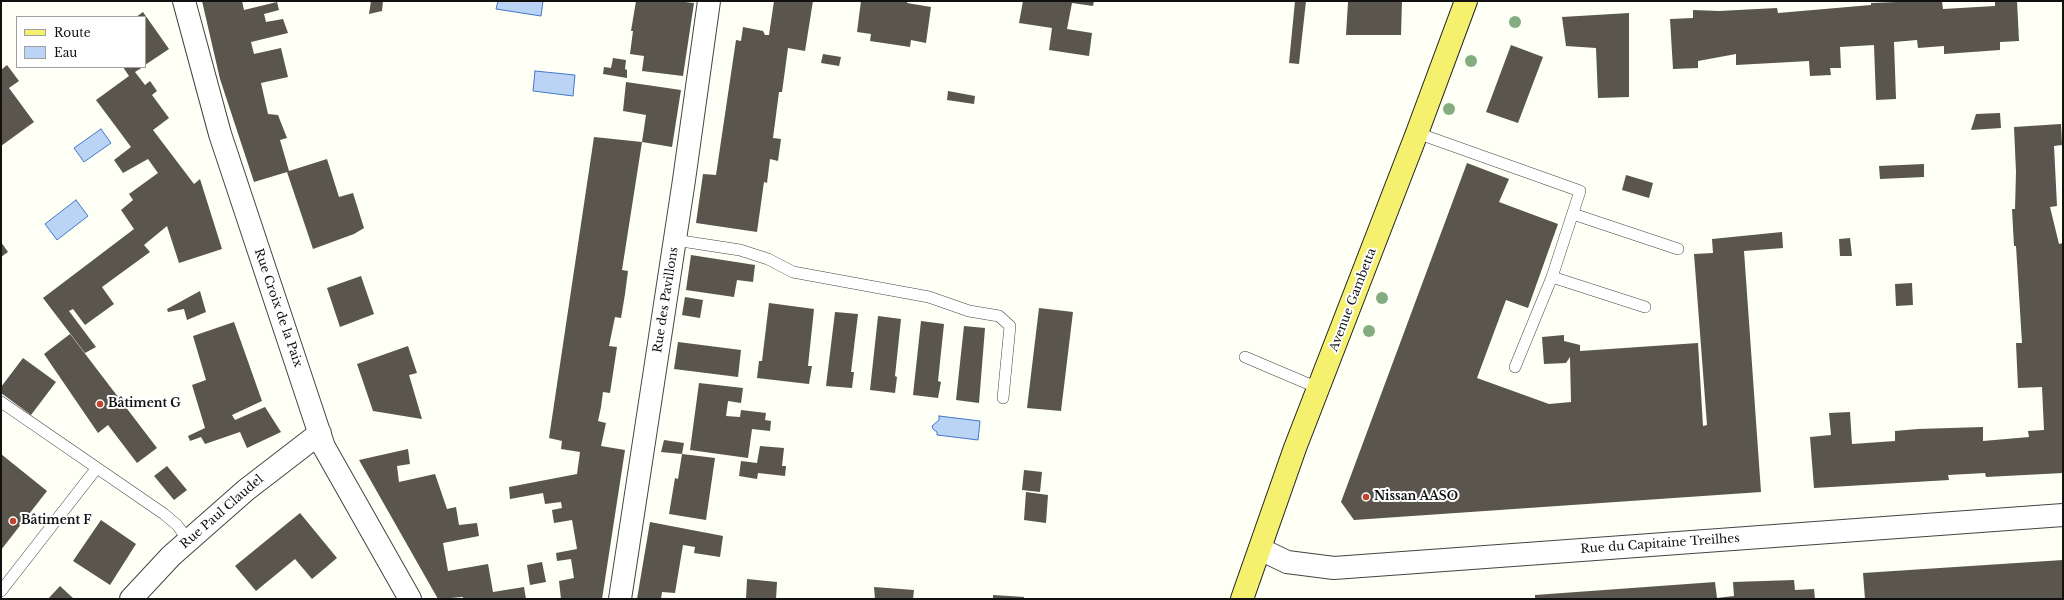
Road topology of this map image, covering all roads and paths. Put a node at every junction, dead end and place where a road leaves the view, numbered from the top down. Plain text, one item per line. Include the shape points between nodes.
1 (184, 1) edge
2 (710, 1) edge
3 (1466, 1) edge
4 (1417, 133) junction
5 (1573, 214) junction
6 (675, 240) junction
7 (1678, 249) dead end
8 (1552, 277) junction
9 (1645, 307) dead end
10 (1245, 357) dead end
11 (1515, 367) dead end
12 (1318, 388) junction
13 (1003, 398) dead end
14 (1, 402) edge
15 (320, 433) junction
16 (96, 469) junction
17 (2063, 515) edge
18 (189, 541) junction
19 (1260, 549) junction
20 (1, 591) edge
21 (131, 599) edge
22 (410, 599) edge
23 (620, 599) edge
24 (1242, 599) edge

1 - 15 street, Rue Croix de la Paix via 220,134
2 - 6 street, Rue des Pavillons
3 - 4 main road, Avenue Gambetta
4 - 5 lane via 1580,191
4 - 12 main road, Avenue Gambetta
5 - 7 lane
5 - 8 lane
6 - 13 lane via 740,250 768,259 793,272 929,297 969,312 999,316 1010,326
6 - 23 street, Rue des Pavillons
8 - 9 lane
8 - 11 lane
10 - 12 lane
12 - 19 main road, Avenue Gambetta
14 - 16 lane
15 - 18 street, Rue Paul Claudel via 246,490
15 - 22 street, Rue Croix de la Paix via 324,448
16 - 18 lane via 164,514
16 - 20 lane
17 - 19 street, Rue du Capitaine Treilhes via 1334,568 1287,562
18 - 21 street, Rue Paul Claudel via 171,556
19 - 24 main road, Avenue Gambetta

